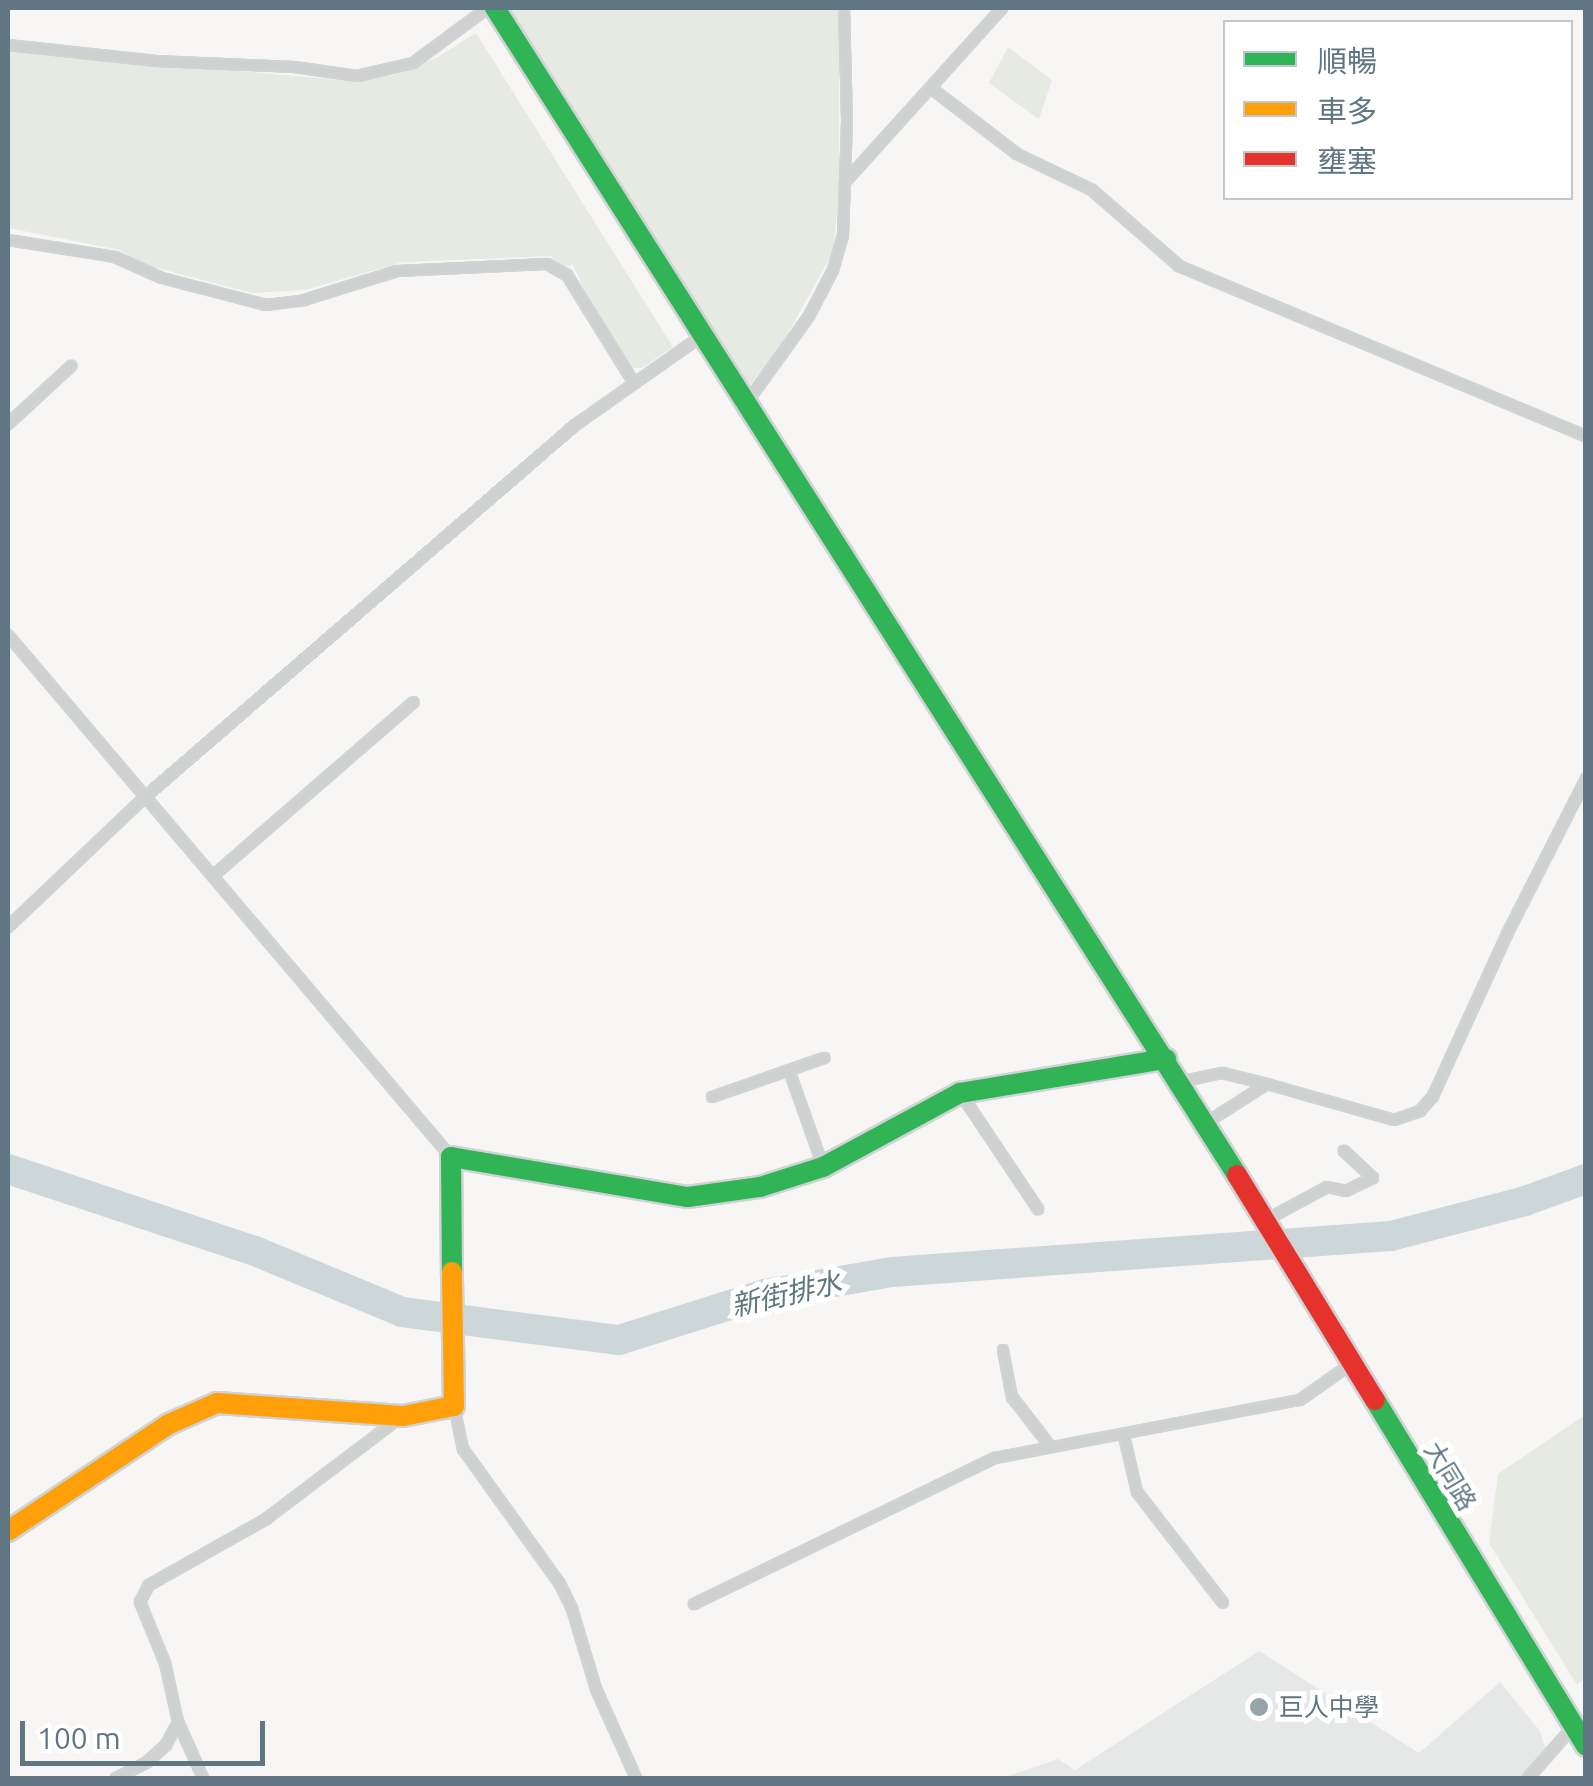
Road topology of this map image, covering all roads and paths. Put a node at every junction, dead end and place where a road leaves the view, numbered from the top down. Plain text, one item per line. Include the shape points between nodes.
1 (491, 8) edge
2 (844, 8) edge
3 (1002, 8) edge
4 (8, 45) edge
5 (932, 88) junction
6 (845, 182) junction
7 (8, 240) edge
8 (705, 334) junction
9 (71, 366) dead end
10 (634, 382) junction
11 (748, 401) junction
12 (8, 424) edge
13 (1586, 436) edge
14 (8, 635) edge
15 (414, 702) dead end
16 (1586, 779) edge
17 (145, 797) junction
18 (214, 875) junction
19 (8, 927) edge
20 (824, 1058) dead end
21 (1166, 1060) junction
22 (789, 1070) junction
23 (1179, 1082) junction
24 (1267, 1084) junction
25 (960, 1094) junction
26 (712, 1097) dead end
27 (1206, 1124) junction
28 (1344, 1151) dead end
29 (451, 1157) junction
30 (824, 1167) junction
31 (1038, 1209) dead end
32 (1269, 1226) junction
33 (1003, 1350) dead end
34 (1351, 1364) junction
35 (454, 1406) junction
36 (403, 1416) junction
37 (1124, 1436) junction
38 (1050, 1446) junction
39 (8, 1531) edge
40 (1223, 1602) dead end
41 (694, 1604) dead end
42 (178, 1722) junction
43 (1574, 1727) junction
44 (1586, 1746) edge
45 (116, 1778) edge
46 (203, 1778) edge
47 (636, 1778) edge
48 (1528, 1778) edge

1 - 4 lane via 413,63 358,76
1 - 8 street, 大同路
2 - 6 lane
3 - 5 lane
5 - 6 lane
5 - 13 lane via 1017,154 1092,190 1179,266
6 - 11 lane via 834,270
7 - 10 lane via 115,257 162,278 266,305 396,271 546,264 567,276
8 - 10 lane
8 - 11 street, 大同路
9 - 12 lane
10 - 17 lane via 574,426
11 - 21 street, 大同路
14 - 17 lane
15 - 18 lane
16 - 24 lane via 1420,1111 1394,1120
17 - 18 lane
17 - 19 lane
18 - 29 lane
20 - 22 lane
21 - 23 street, 大同路
21 - 25 street
22 - 26 lane
22 - 30 lane
23 - 24 lane via 1222,1073
23 - 27 street, 大同路
24 - 27 lane
25 - 30 street
25 - 31 lane
27 - 32 street, 大同路
28 - 32 lane via 1374,1178 1346,1191 1326,1188
29 - 30 street via 688,1197 760,1187
29 - 35 street
32 - 34 street, 大同路
33 - 38 lane via 1012,1397
34 - 37 lane via 1300,1400
34 - 43 street, 大同路
35 - 36 street
35 - 47 lane via 462,1450 566,1596 596,1689
36 - 39 street via 217,1403 169,1424
36 - 42 lane via 266,1518 149,1585 140,1602 165,1662
37 - 38 lane
37 - 40 lane via 1137,1492
38 - 41 lane via 996,1458
42 - 45 lane via 166,1745
42 - 46 lane
43 - 44 street, 大同路
43 - 48 lane

